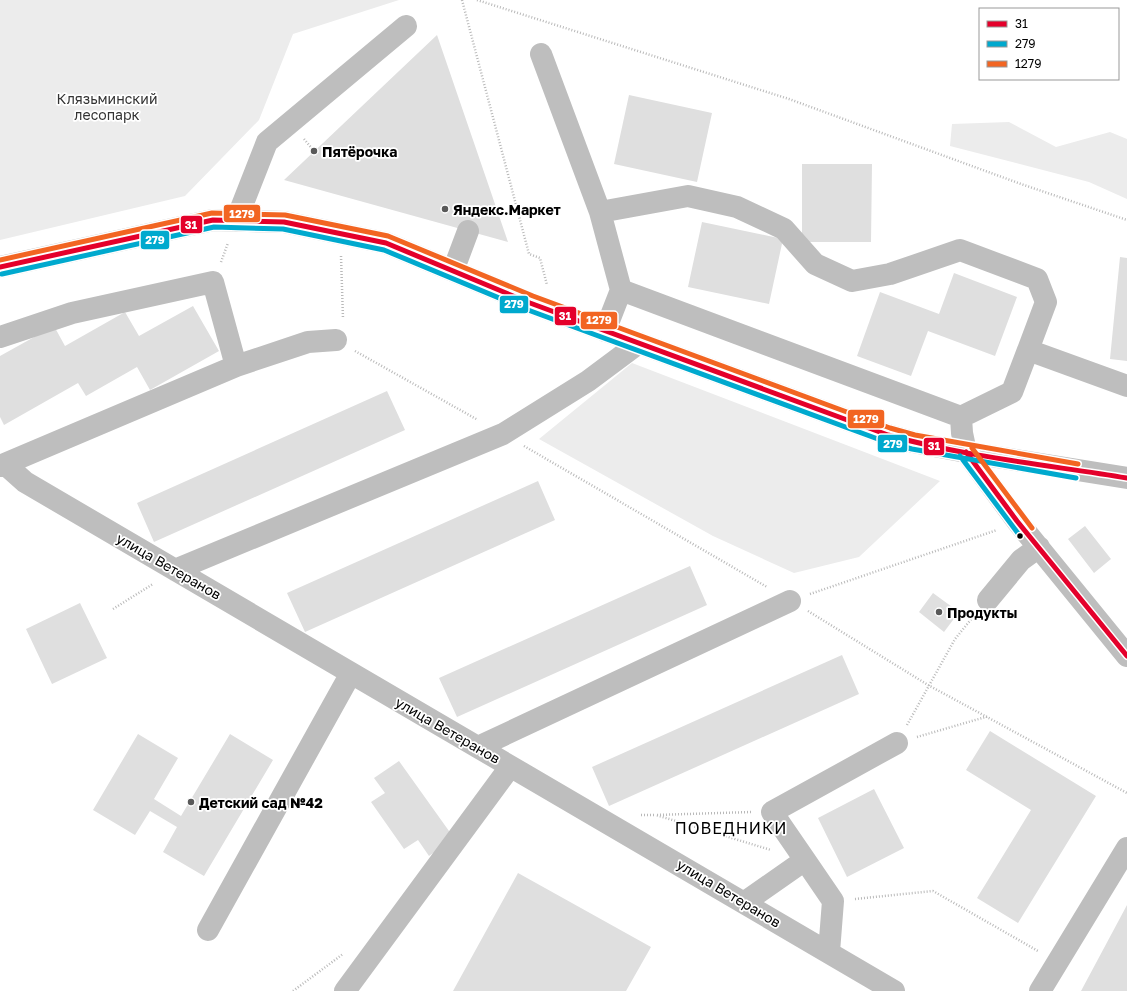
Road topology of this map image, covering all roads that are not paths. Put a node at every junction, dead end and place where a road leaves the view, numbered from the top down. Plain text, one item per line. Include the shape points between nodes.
1 (406, 26) dead end
2 (541, 54) dead end
3 (600, 212) junction
4 (233, 228) junction
5 (468, 231) dead end
6 (0, 268) edge
7 (453, 271) junction
8 (621, 290) junction
9 (605, 330) junction
10 (0, 338) edge
11 (336, 340) road end
12 (639, 343) junction
13 (1028, 350) junction
14 (236, 366) junction
15 (1127, 386) edge
16 (961, 417) junction
17 (966, 452) junction
18 (3, 466) edge
19 (1127, 478) edge
20 (1039, 547) junction
21 (175, 570) junction
22 (988, 600) road end
23 (790, 601) road end
24 (1127, 656) edge
25 (351, 673) junction
26 (897, 743) road end
27 (478, 747) junction
28 (510, 767) junction
29 (1127, 848) edge
30 (805, 860) junction
31 (745, 902) junction
32 (208, 930) dead end
33 (829, 952) junction
34 (345, 991) edge
35 (894, 991) edge
36 (1040, 991) edge

1 - 4 street via 267,142
2 - 3 street
3 - 8 street
3 - 13 street via 688,196 737,208 784,229 815,264 852,280 890,274 960,250 1037,279 1046,302
4 - 6 street via 213,220
4 - 7 street via 284,222 386,243
5 - 7 street
7 - 9 street
8 - 9 street
8 - 16 street
9 - 12 street
10 - 14 street via 72,313 213,282
11 - 14 street via 308,342
12 - 17 street via 888,435
12 - 21 street via 588,381 503,434
13 - 15 street
13 - 16 street via 1012,392
14 - 18 street
16 - 17 street
17 - 19 street
17 - 20 street
18 - 21 street, улица Ветеранов via 25,482
20 - 22 street via 1021,560
20 - 24 street
21 - 25 street, улица Ветеранов
23 - 27 street
25 - 27 street, улица Ветеранов
25 - 32 street
26 - 30 street via 772,812
27 - 28 street, улица Ветеранов
28 - 31 street, улица Ветеранов
28 - 34 street
29 - 36 street
30 - 31 street
30 - 33 street via 833,901
31 - 33 street, улица Ветеранов
33 - 35 street, улица Ветеранов

